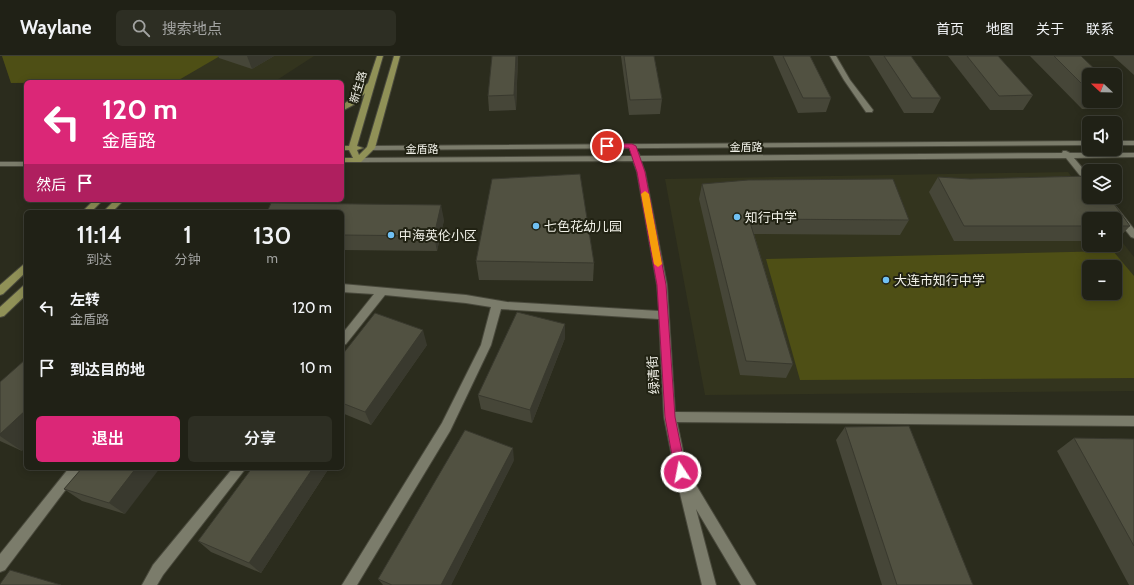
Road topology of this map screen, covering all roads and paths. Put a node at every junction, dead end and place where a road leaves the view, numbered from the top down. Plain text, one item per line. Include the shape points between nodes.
1 (380, 56) edge
2 (397, 56) edge
3 (833, 56) edge
4 (372, 84) junction
5 (344, 107) edge
6 (869, 110) dead end
7 (1058, 143) junction
8 (1082, 143) edge
9 (1122, 143) edge
10 (1134, 143) edge
11 (632, 146) junction
12 (344, 148) edge
13 (352, 148) junction
14 (371, 148) junction
15 (1068, 156) junction
16 (1134, 156) edge
17 (636, 159) junction
18 (344, 160) edge
19 (358, 160) junction
20 (0, 164) edge
21 (24, 164) edge
22 (1082, 172) edge
23 (97, 202) edge
24 (118, 202) edge
25 (1109, 204) edge
26 (88, 210) edge
27 (109, 210) edge
28 (1134, 234) edge
29 (24, 269) edge
30 (344, 288) edge
31 (0, 291) edge
32 (24, 291) edge
33 (382, 292) junction
34 (497, 304) junction
35 (0, 313) edge
36 (664, 316) junction
37 (344, 339) edge
38 (670, 417) junction
39 (1134, 421) edge
40 (74, 470) edge
41 (238, 470) edge
42 (681, 472) junction
43 (0, 565) edge
44 (149, 585) edge
45 (349, 585) edge
46 (709, 585) edge
47 (748, 585) edge

1 - 4 main road, 新生路
2 - 14 main road
3 - 6 street
4 - 5 main road
4 - 13 main road, 新生路
7 - 8 street, 金盾路
7 - 11 street, 金盾路
7 - 15 street
9 - 10 street
11 - 14 street, 金盾路
11 - 17 street, 绿清街
12 - 13 main road
13 - 14 main road
13 - 19 main road
14 - 19 main road
15 - 16 street, 金盾路
15 - 17 street, 金盾路
15 - 22 street
17 - 19 street, 金盾路
17 - 36 street, 绿清街 via 641,172 662,285
18 - 19 main road
20 - 21 street
23 - 26 main road
24 - 27 main road
25 - 28 street
29 - 31 main road
30 - 33 street
32 - 35 main road
33 - 34 street
33 - 37 street
34 - 36 street
34 - 45 street via 486,345 446,427
36 - 38 street, 绿清街
38 - 39 street
38 - 42 street, 绿清街
40 - 43 street
41 - 44 street via 158,570
42 - 46 street
42 - 47 street, 绿清街

